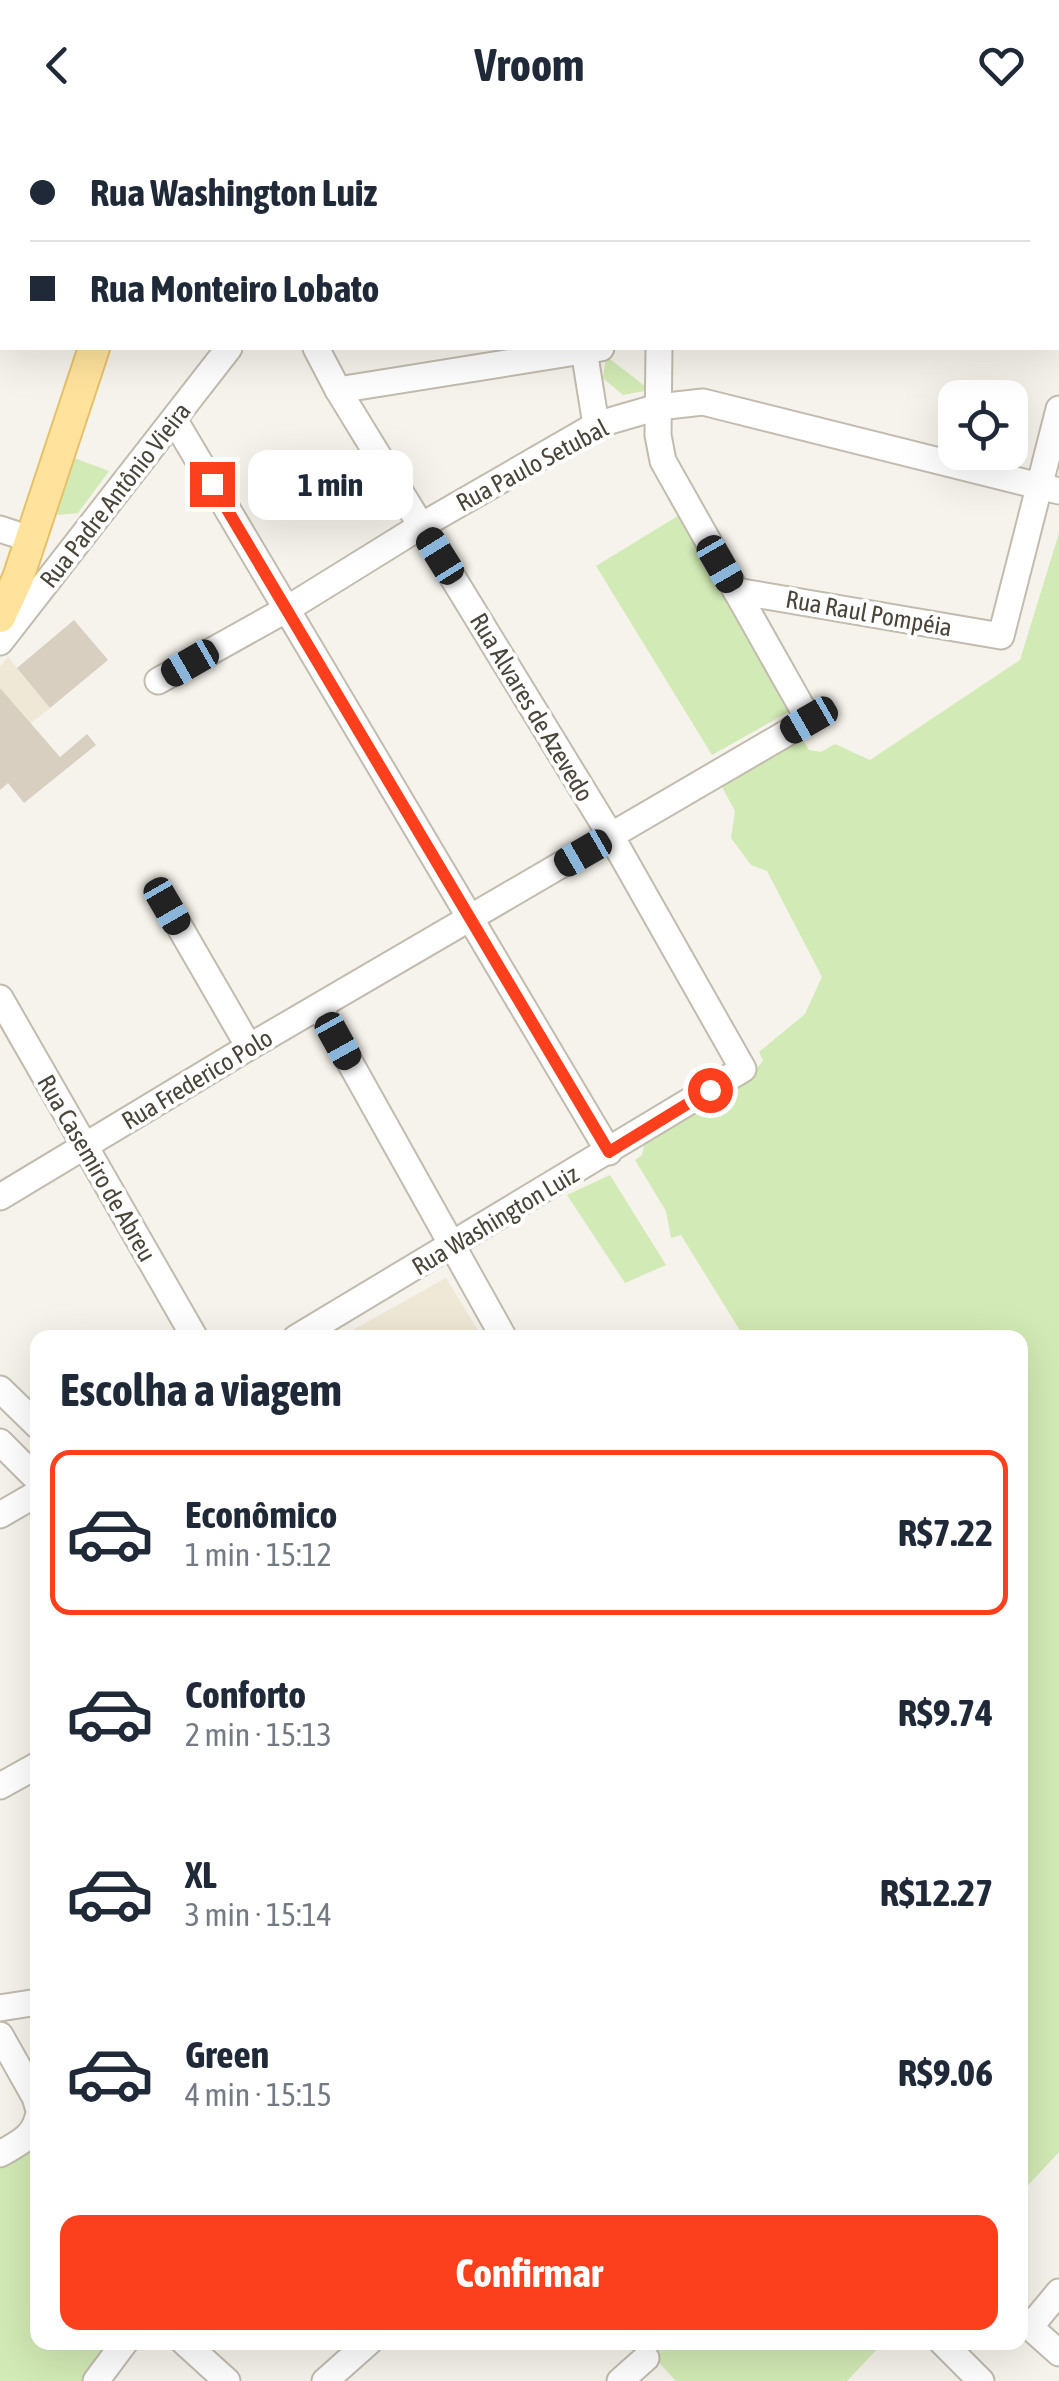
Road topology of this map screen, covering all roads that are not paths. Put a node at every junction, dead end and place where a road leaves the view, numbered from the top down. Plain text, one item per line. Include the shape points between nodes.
1 (77, 350) edge
2 (93, 350) edge
3 (227, 350) edge
4 (317, 350) edge
5 (587, 350) edge
6 (593, 350) edge
7 (659, 350) edge
8 (338, 390) junction
9 (658, 407) junction
10 (1059, 409) edge
11 (174, 421) junction
12 (596, 426) junction
13 (1049, 489) edge
14 (421, 526) junction
15 (8, 532) edge
16 (0, 575) edge
17 (736, 591) junction
18 (288, 608) junction
19 (0, 617) edge
20 (0, 642) edge
21 (158, 681) dead end
22 (612, 836) junction
23 (167, 906) dead end
24 (470, 920) junction
25 (0, 998) edge
26 (319, 1007) junction
27 (249, 1047) junction
28 (743, 1068) joint
29 (84, 1148) junction
30 (609, 1152) junction
31 (0, 1197) edge
32 (450, 1247) junction
33 (190, 1330) edge
34 (310, 1330) edge
35 (499, 1330) edge
36 (0, 1389) edge
37 (30, 1418) edge
38 (0, 1442) edge
39 (30, 1472) edge
40 (30, 1497) edge
41 (0, 1515) edge
42 (30, 1769) edge
43 (0, 1786) edge
44 (30, 2003) edge
45 (0, 2008) edge
46 (0, 2034) edge
47 (30, 2093) edge
48 (30, 2134) edge
49 (0, 2154) edge
50 (1059, 2292) edge
51 (1028, 2319) edge
52 (1028, 2325) edge
53 (120, 2350) edge
54 (193, 2350) edge
55 (360, 2350) edge
56 (950, 2350) edge
57 (1059, 2353) edge
58 (646, 2358) dead end
59 (96, 2381) edge
60 (227, 2381) edge
61 (325, 2381) edge
62 (620, 2381) edge
63 (981, 2381) edge

1 - 15 main road
2 - 19 main road
3 - 11 street, Rua Padre Antônio Vieira
4 - 8 street, Rua Alvares de Azevedo
5 - 8 street
6 - 12 street
7 - 9 street
8 - 14 street, Rua Alvares de Azevedo
9 - 12 street, Rua Paulo Setubal
9 - 13 street, Rua Paulo Setubal via 703,402
9 - 17 street via 662,460
10 - 13 street
11 - 18 street
11 - 20 street, Rua Padre Antônio Vieira
12 - 14 street, Rua Paulo Setubal
13 - 17 street, Rua Raul Pompéia via 1002,636
14 - 18 street, Rua Paulo Setubal
14 - 22 street, Rua Alvares de Azevedo
15 - 16 main road
17 - 22 street, Rua Frederico Polo via 809,720
18 - 21 street, Rua Paulo Setubal
18 - 24 street
22 - 24 street, Rua Frederico Polo
22 - 28 street, Rua Alvares de Azevedo
23 - 27 street
24 - 26 street, Rua Frederico Polo
24 - 30 street
25 - 29 street, Rua Casemiro de Abreu
26 - 27 street, Rua Frederico Polo
26 - 32 street
27 - 29 street, Rua Frederico Polo
28 - 30 street, Rua Washington Luiz
29 - 31 street, Rua Frederico Polo
29 - 33 street, Rua Casemiro de Abreu
30 - 32 street, Rua Washington Luiz
32 - 34 street, Rua Washington Luiz
32 - 35 street
36 - 37 street
38 - 39 street
40 - 41 street
42 - 43 street
44 - 45 street
46 - 47 street
48 - 49 street
50 - 51 street
52 - 57 street
53 - 59 street
54 - 60 street
55 - 61 street
56 - 63 street
58 - 62 street

